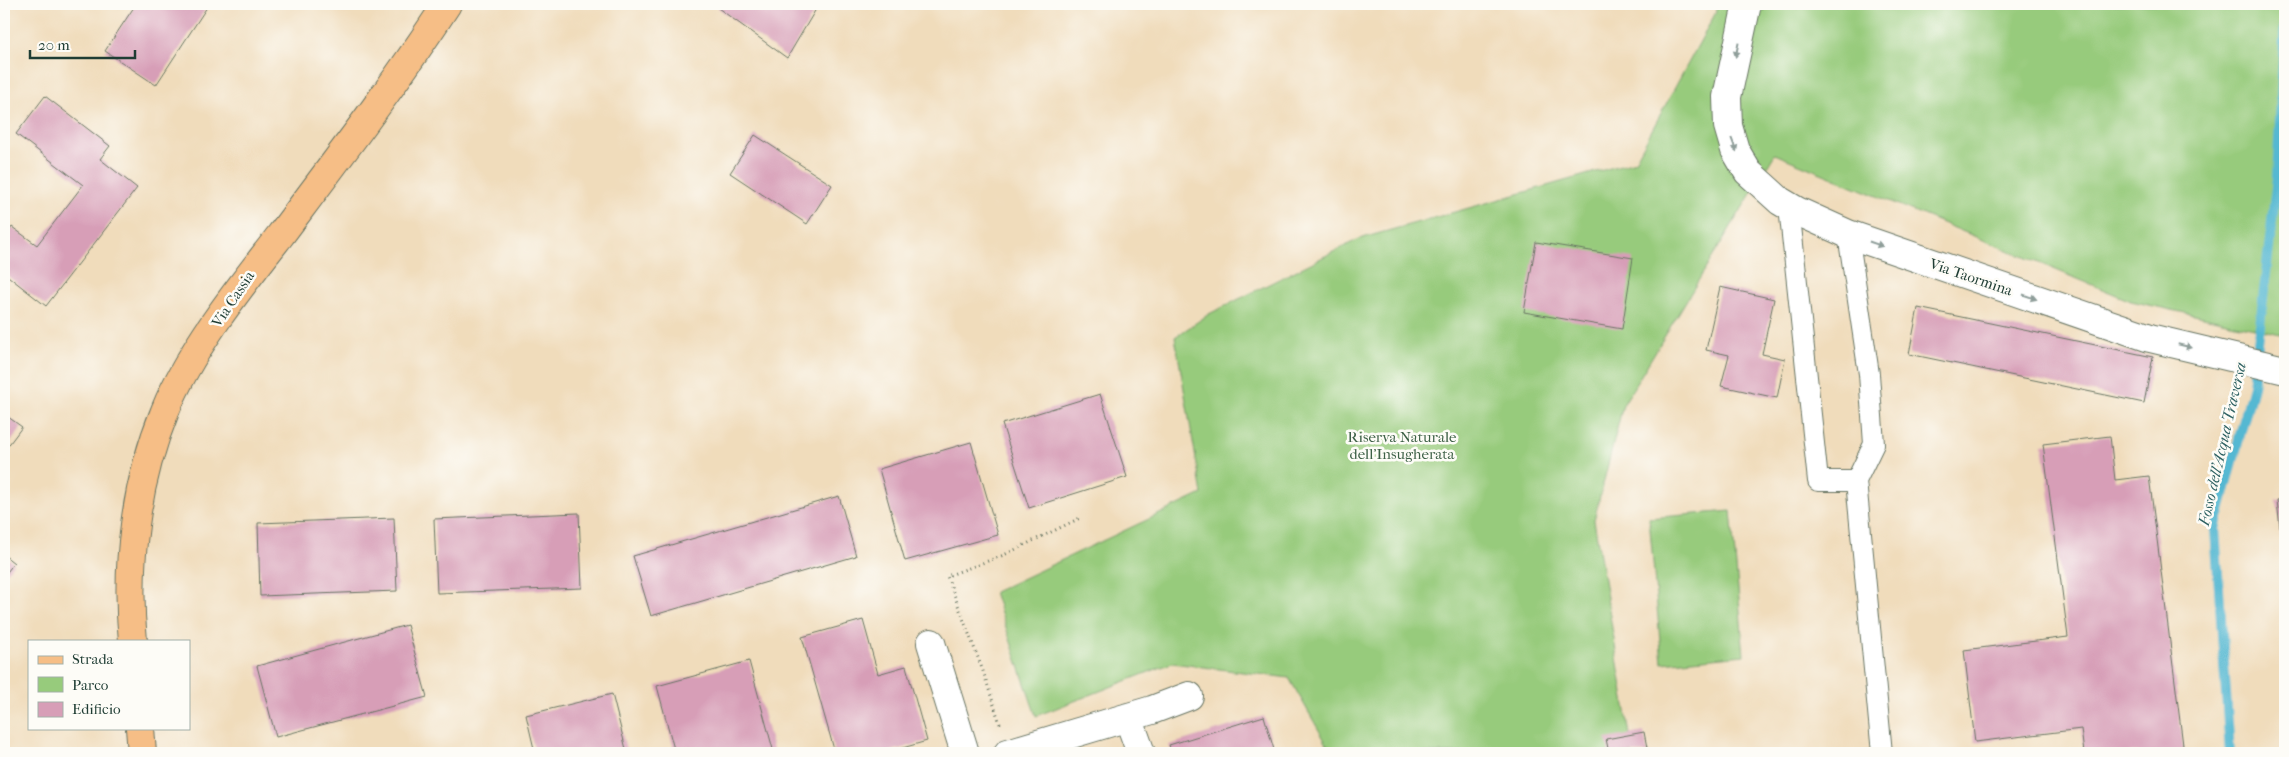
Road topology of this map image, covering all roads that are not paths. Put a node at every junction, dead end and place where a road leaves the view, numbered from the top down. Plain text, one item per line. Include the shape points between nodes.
1 (447, 4) edge
2 (1747, 4) edge
3 (1789, 207) junction
4 (1848, 234) junction
5 (2281, 369) edge
6 (1856, 481) junction
7 (133, 640) edge
8 (931, 643) dead end
9 (1189, 696) dead end
10 (1128, 717) junction
11 (140, 730) edge
12 (142, 753) edge
13 (965, 753) edge
14 (1008, 753) edge
15 (1140, 753) edge
16 (1882, 753) edge

1 - 7 main road, Via Cassia via 238,290 194,355 170,401 147,462 136,516 131,565
2 -> 3 street, Via Taormina via 1727,97 1728,126 1735,150 1754,178
3 - 4 street, Via Taormina
3 - 6 lane via 1818,481
4 -> 5 street, Via Taormina via 2150,338
4 - 6 lane via 1869,374 1874,444
6 - 16 lane
8 - 13 street
9 - 10 street
10 - 14 street
10 - 15 street
11 - 12 main road

